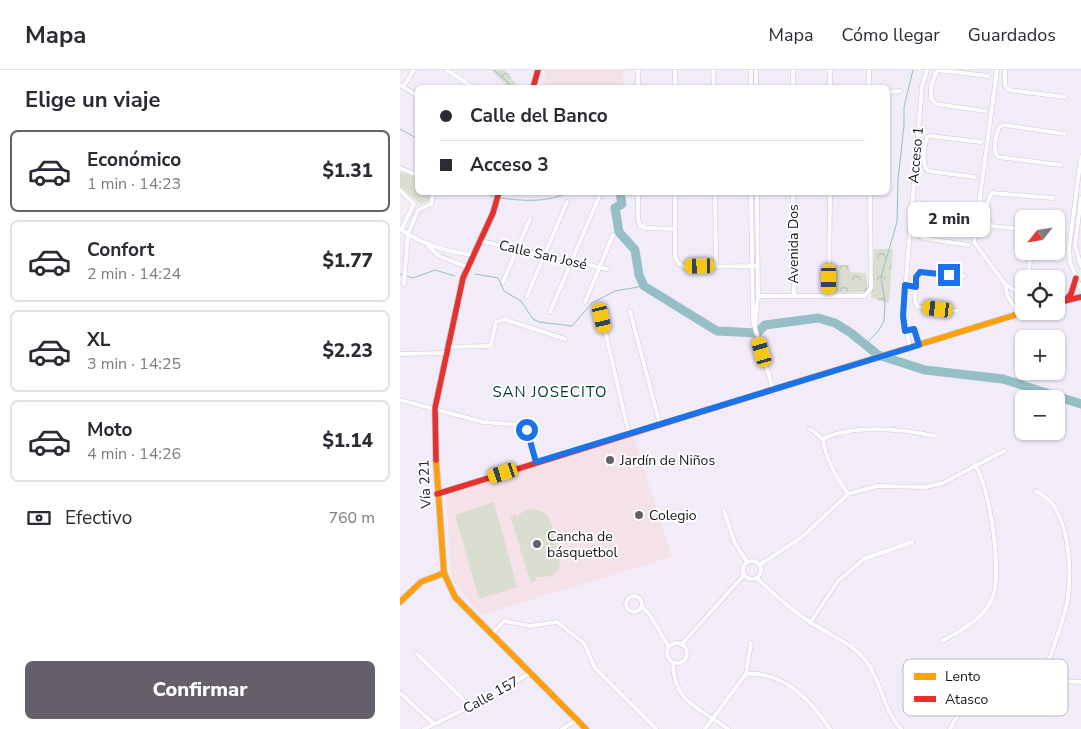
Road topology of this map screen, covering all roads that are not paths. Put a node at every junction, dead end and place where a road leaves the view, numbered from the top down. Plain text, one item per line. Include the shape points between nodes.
1 (414, 70) edge
2 (447, 70) edge
3 (538, 70) edge
4 (638, 70) edge
5 (674, 70) edge
6 (713, 70) edge
7 (751, 70) edge
8 (756, 70) edge
9 (793, 70) edge
10 (830, 70) edge
11 (869, 70) edge
12 (927, 70) edge
13 (996, 72) edge
14 (1005, 72) edge
15 (988, 76) dead end
16 (470, 85) edge
17 (534, 85) edge
18 (638, 85) edge
19 (674, 85) edge
20 (714, 85) edge
21 (751, 85) edge
22 (756, 85) edge
23 (793, 85) edge
24 (830, 85) edge
25 (869, 85) edge
26 (402, 86) edge
27 (922, 86) junction
28 (931, 87) junction
29 (900, 91) dead end
30 (890, 92) edge
31 (415, 94) edge
32 (1065, 97) dead end
33 (985, 111) dead end
34 (1065, 134) dead end
35 (987, 139) junction
36 (996, 140) junction
37 (981, 142) dead end
38 (916, 153) junction
39 (924, 154) junction
40 (1081, 157) edge
41 (1061, 165) dead end
42 (400, 168) edge
43 (415, 174) edge
44 (975, 177) dead end
45 (400, 190) edge
46 (432, 195) edge
47 (499, 195) edge
48 (600, 195) edge
49 (638, 195) edge
50 (675, 195) edge
51 (715, 195) edge
52 (752, 195) edge
53 (757, 195) edge
54 (793, 195) edge
55 (830, 195) edge
56 (870, 195) edge
57 (1053, 198) dead end
58 (1081, 198) edge
59 (567, 202) dead end
60 (977, 208) junction
61 (972, 210) dead end
62 (988, 210) junction
63 (1073, 214) junction
64 (1080, 215) edge
65 (911, 218) junction
66 (530, 219) dead end
67 (918, 219) junction
68 (1015, 228) edge
69 (675, 229) junction
70 (401, 230) edge
71 (408, 234) junction
72 (613, 235) dead end
73 (480, 241) junction
74 (427, 245) junction
75 (968, 245) dead end
76 (517, 249) junction
77 (472, 255) junction
78 (544, 255) junction
79 (572, 261) junction
80 (716, 266) junction
81 (752, 266) junction
82 (758, 266) junction
83 (1081, 266) edge
84 (467, 267) junction
85 (601, 268) junction
86 (607, 269) dead end
87 (964, 276) dead end
88 (1076, 278) junction
89 (503, 282) dead end
90 (404, 284) dead end
91 (1005, 284) junction
92 (905, 285) junction
93 (916, 287) junction
94 (1081, 289) edge
95 (1015, 290) edge
96 (527, 296) dead end
97 (758, 296) junction
98 (794, 296) junction
99 (829, 296) junction
100 (1081, 297) edge
101 (1065, 301) joint
102 (586, 302) dead end
103 (1015, 309) edge
104 (630, 311) dead end
105 (958, 311) dead end
106 (550, 312) dead end
107 (1015, 315) edge
108 (602, 318) dead end
109 (755, 326) junction
110 (905, 331) junction
111 (565, 338) dead end
112 (919, 345) junction
113 (910, 347) junction
114 (446, 350) junction
115 (400, 354) edge
116 (773, 389) junction
117 (400, 400) edge
118 (435, 408) junction
119 (660, 425) junction
120 (810, 429) dead end
121 (629, 434) junction
122 (934, 436) dead end
123 (823, 439) junction
124 (1004, 451) dead end
125 (536, 462) junction
126 (975, 464) junction
127 (1036, 491) dead end
128 (437, 494) junction
129 (848, 494) junction
130 (724, 511) dead end
131 (912, 542) dead end
132 (747, 562) junction
133 (759, 565) junction
134 (444, 572) junction
135 (744, 575) junction
136 (757, 578) junction
137 (400, 602) edge
138 (642, 607) junction
139 (810, 623) junction
140 (492, 634) junction
141 (942, 641) dead end
142 (751, 643) dead end
143 (681, 645) junction
144 (669, 647) junction
145 (417, 654) dead end
146 (1049, 659) edge
147 (673, 662) junction
148 (530, 673) junction
149 (746, 674) junction
150 (1068, 681) edge
151 (1081, 682) edge
152 (400, 693) edge
153 (471, 707) junction
154 (956, 716) edge
155 (714, 719) junction
156 (577, 720) junction
157 (433, 726) edge
158 (424, 729) edge
159 (562, 729) edge
160 (586, 729) edge
161 (656, 729) edge
162 (705, 729) edge
163 (728, 729) edge
164 (830, 729) edge
165 (901, 729) edge
166 (950, 729) edge

1 - 26 street
2 - 16 street
3 - 17 street
4 - 18 street
5 - 19 street
6 - 20 street
7 - 21 street
8 - 22 street
9 - 23 street
10 - 24 street
11 - 25 street
12 - 27 street, Acceso 1
13 - 14 street
13 - 35 street
14 - 32 street via 1005,85 1009,90
15 - 28 street via 937,70
26 - 31 street
27 - 28 street
27 - 38 street, Acceso 1
28 - 33 street via 931,98 936,104
29 - 30 street
34 - 36 street via 1004,125 999,128
35 - 36 street
35 - 60 street
36 - 41 street via 998,157
37 - 39 street via 930,136
38 - 39 street
38 - 65 street, Acceso 1
39 - 44 street via 924,166 928,171
40 - 63 street
42 - 43 street
45 - 70 street via 414,204
46 - 71 street via 431,204 418,210
47 - 73 street, Vía 221
48 - 79 street
49 - 69 street via 640,226
50 - 69 street
51 - 80 street
52 - 81 street
53 - 82 street
54 - 98 street, Avenida Dos
55 - 99 street
56 - 99 street via 869,293 865,296
57 - 62 street via 996,192 989,197
58 - 64 street
59 - 78 street
60 - 62 street
60 - 91 street via 974,242
61 - 67 street via 924,204
62 - 68 street via 991,226
63 - 64 street
63 - 88 street via 1069,255
64 - 83 street via 1075,246
65 - 67 street
65 - 92 street, Acceso 1
66 - 76 street
67 - 75 street via 918,234 922,238
69 - 80 street via 678,263 685,267
70 - 71 street
71 - 74 street
71 - 90 street
72 - 85 street
73 - 76 street, Calle San José
73 - 77 street, Vía 221
74 - 77 street
74 - 84 street via 439,256
76 - 78 street, Calle San José
76 - 89 street
77 - 84 street, Vía 221
78 - 79 street, Calle San José
78 - 96 street
79 - 85 street, Calle San José
79 - 106 street
80 - 81 street
81 - 82 street
81 - 109 street
82 - 97 street
84 - 114 street, Vía 221
85 - 86 street, Calle San José
85 - 102 street
87 - 93 street via 920,272 916,277
88 - 94 street
88 - 101 street
91 - 95 street
91 - 103 street
92 - 93 street
92 - 110 street, Acceso 1
93 - 105 street via 918,307
97 - 98 street
97 - 109 street
98 - 99 street
100 - 101 street
104 - 119 street
107 - 112 street
108 - 121 street
109 - 116 street
110 - 112 street via 914,329
110 - 113 street, Acceso 1
111 - 114 street via 504,319 496,322 491,345
112 - 113 street
113 - 116 street
114 - 115 street
114 - 118 street, Vía 221
116 - 119 street
117 - 118 street
118 - 125 street via 483,422 522,425 527,430
118 - 128 street, Vía 221
119 - 121 street
120 - 123 street
121 - 125 street
122 - 123 street via 906,429 868,430
123 - 129 street via 832,470
124 - 126 street
125 - 128 street
126 - 129 street via 943,483 925,487 877,486
126 - 141 street via 987,494 996,582 984,612 966,628
127 - 146 street via 1048,499 1056,511 1066,540 1069,579 1066,603
128 - 134 street, Vía 221
129 - 133 street via 802,536
130 - 132 street via 735,543
131 - 139 street via 864,560 838,581
132 - 133 street
132 - 135 street via 743,567
133 - 136 street via 761,570
134 - 137 street via 421,582
134 - 140 street, Vía 221 via 455,597
135 - 136 street via 748,579
135 - 143 street
136 - 139 street
138 - 138 street via 636,596 626,602 632,612 638,612
138 - 144 street
139 - 165 street via 839,638 866,661 892,717
140 - 148 street, Vía 221
140 - 161 street via 504,621 530,626 557,622 584,643 595,668
142 - 149 street
143 - 144 street
143 - 147 street via 686,650 685,659
144 - 147 street via 667,656
145 - 153 street
147 - 155 street via 677,689 685,699
148 - 153 street, Calle 157
148 - 156 street, Vía 221
149 - 155 street
149 - 164 street via 788,684 818,710
150 - 151 street
152 - 157 street
153 - 157 street, Calle 157
154 - 166 street
155 - 162 street
155 - 163 street
156 - 159 street
156 - 160 street, Vía 221
157 - 158 street, Calle 157

